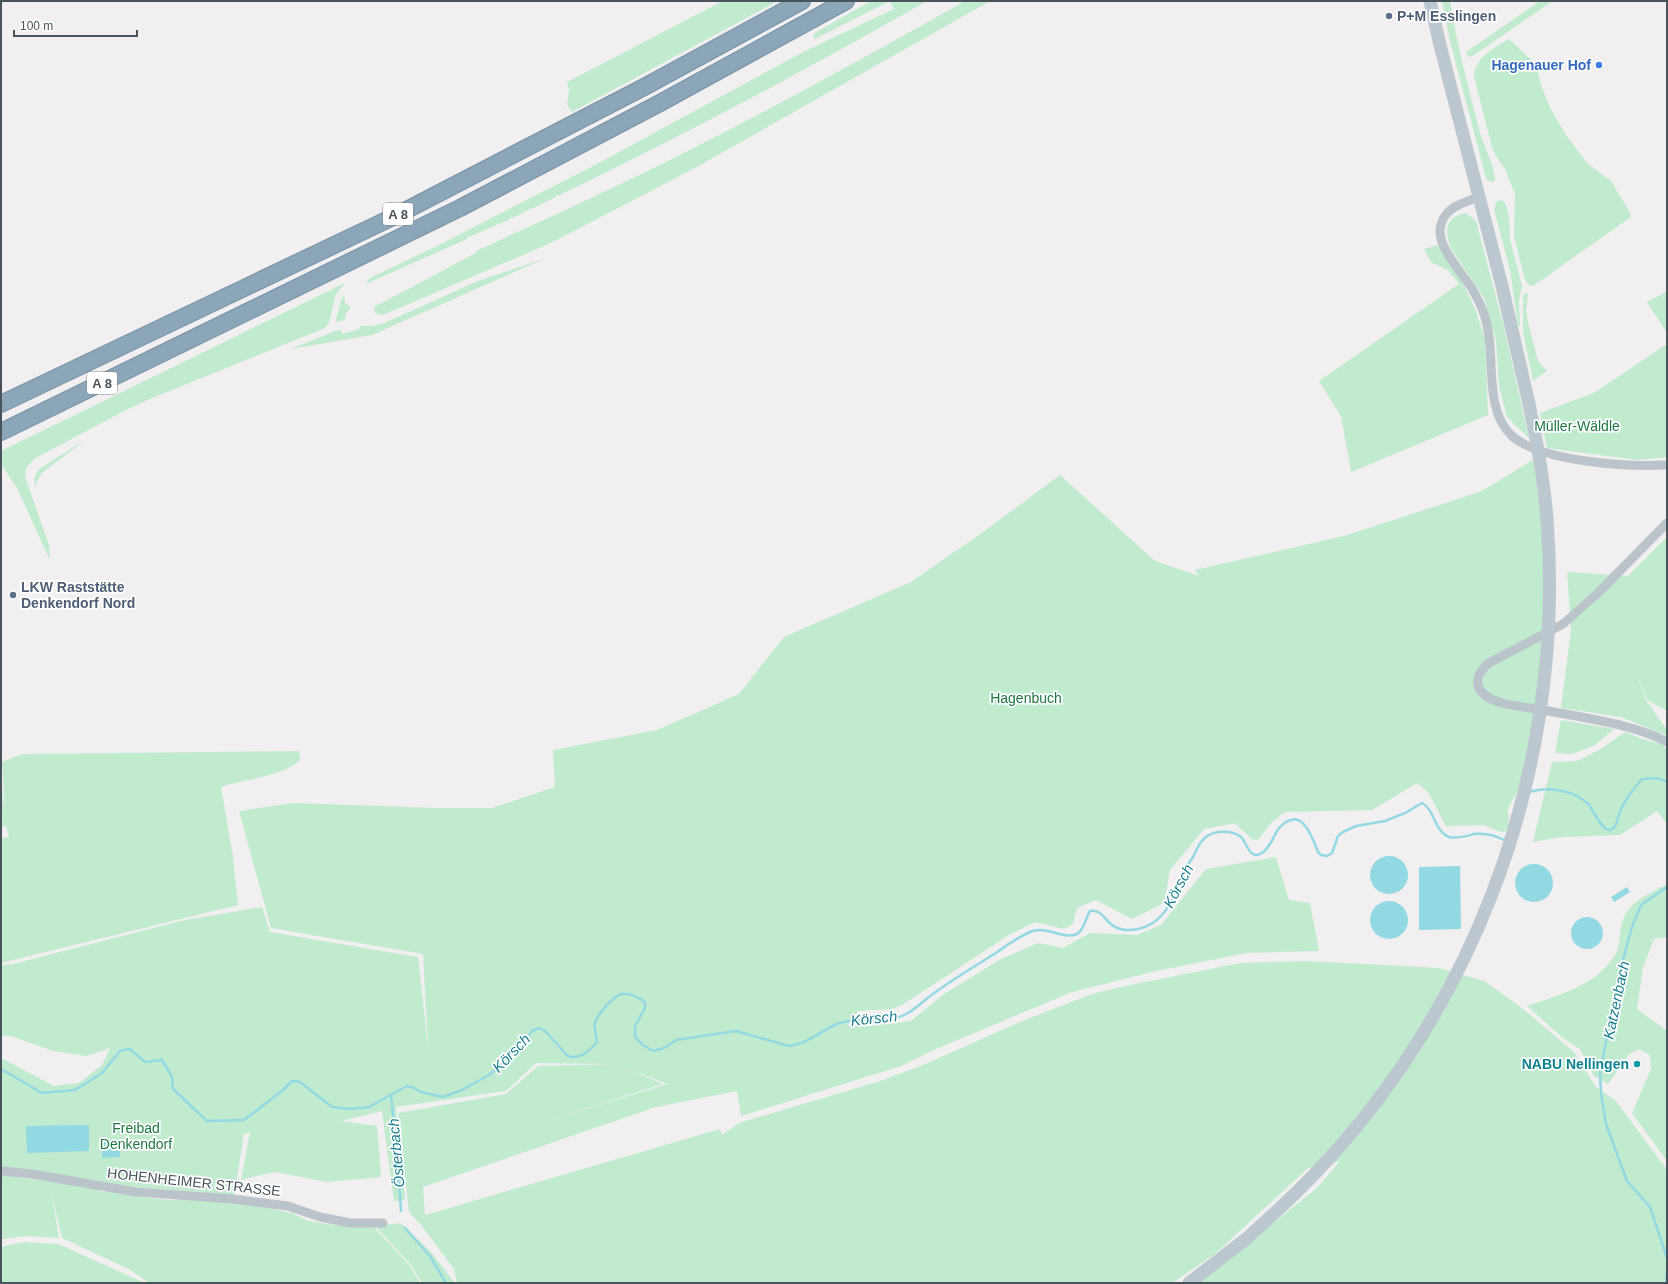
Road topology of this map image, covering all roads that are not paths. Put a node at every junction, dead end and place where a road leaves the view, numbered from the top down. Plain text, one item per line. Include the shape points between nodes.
1 (802, 1) edge
2 (846, 1) edge
3 (1430, 1) edge
4 (1479, 197) junction
5 (1, 404) edge
6 (35, 416) junction
7 (1, 432) edge
8 (1, 437) edge
9 (1667, 465) edge
10 (1667, 523) edge
11 (1667, 742) edge
12 (1, 1171) edge
13 (383, 1223) dead end
14 (1189, 1283) edge

1 - 5 highway, A 8 via 646,86 407,210
2 - 6 highway, A 8 via 460,208
3 - 4 main road
4 - 9 street via 1450,210 1441,223 1441,238 1444,247 1472,289 1485,317 1491,344 1495,406 1505,428 1528,447 1550,455 1604,463
4 - 14 main road, bridge via 1532,414 1547,520 1550,584 1547,655 1540,720 1519,814 1483,919 1463,962 1426,1029 1395,1077 1324,1165 1246,1239
6 - 7 highway, A 8
6 - 8 highway
10 - 11 street via 1569,619 1489,663 1482,669 1477,684 1480,691 1496,701 1626,726
12 - 13 street, HOHENHEIMER STRASSE via 136,1192 288,1206 320,1217 350,1223

